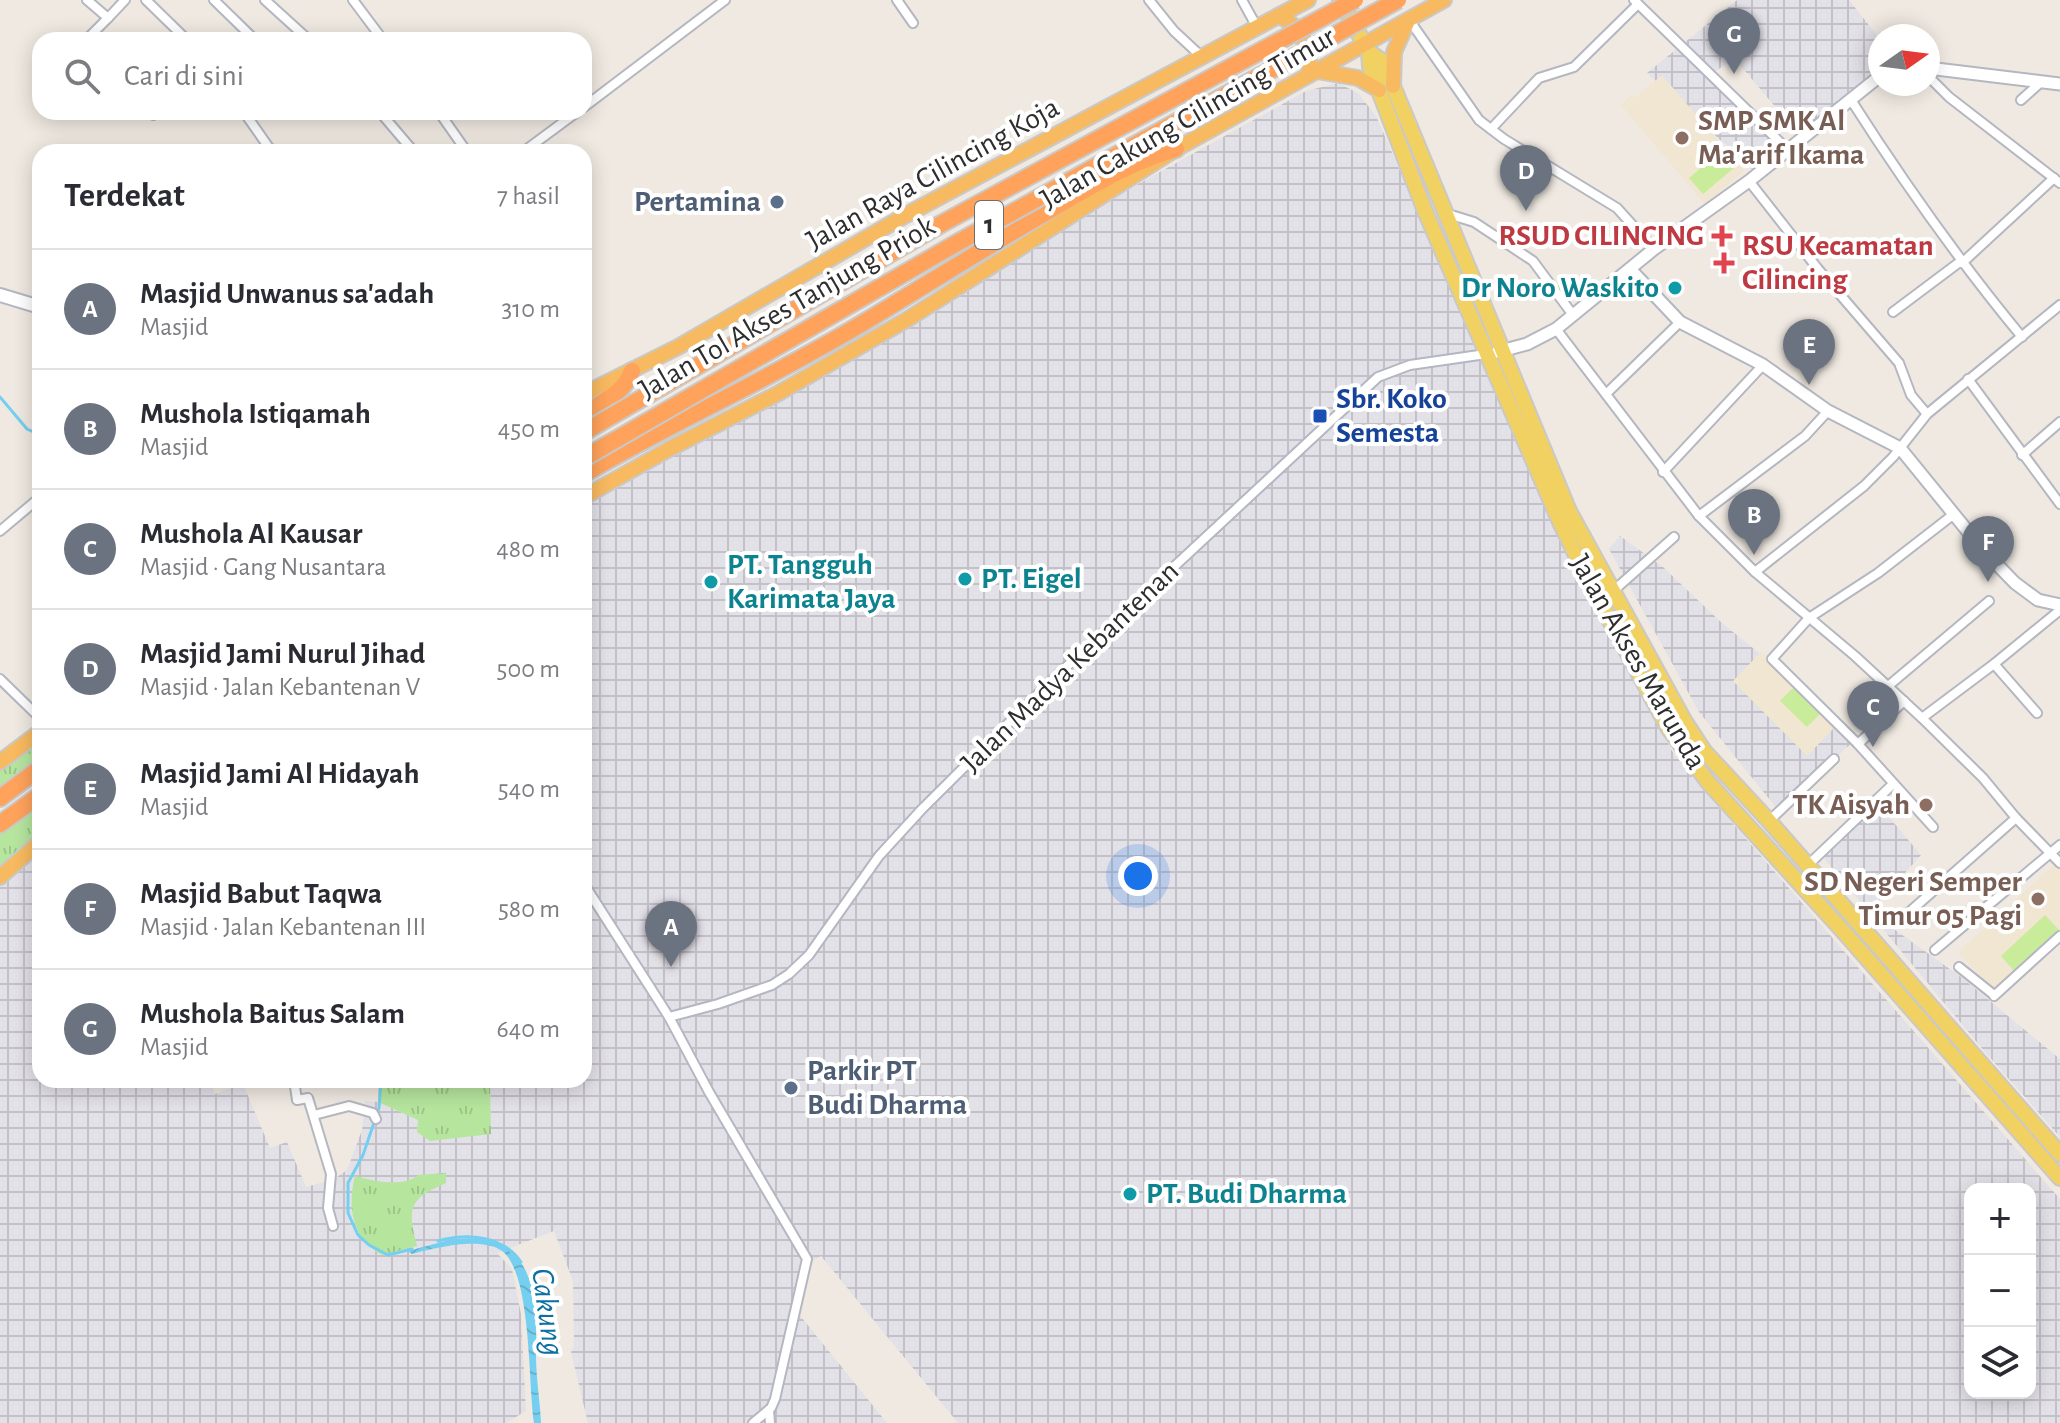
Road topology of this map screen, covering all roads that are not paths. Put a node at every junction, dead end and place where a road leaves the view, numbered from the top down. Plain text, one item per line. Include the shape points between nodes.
1 (87, 0) edge
2 (125, 0) edge
3 (146, 0) edge
4 (214, 0) edge
5 (265, 0) edge
6 (353, 0) edge
7 (725, 0) edge
8 (897, 0) edge
9 (1149, 0) edge
10 (1242, 0) edge
11 (1340, 0) edge
12 (1355, 0) edge
13 (1398, 0) edge
14 (1444, 0) edge
15 (1304, 1) edge
16 (1636, 2) edge
17 (1280, 16) junction
18 (108, 18) junction
19 (1409, 22) junction
20 (913, 23) dead end
21 (1258, 29) junction
22 (94, 32) edge
23 (179, 32) edge
24 (244, 32) edge
25 (300, 32) edge
26 (377, 32) edge
27 (1367, 49) junction
28 (1203, 58) junction
29 (1940, 69) edge
30 (1313, 73) junction
31 (2041, 82) junction
32 (2060, 84) edge
33 (1868, 86) edge
34 (1386, 88) junction
35 (1940, 88) edge
36 (1851, 100) junction
37 (2021, 100) dead end
38 (592, 101) edge
39 (250, 120) edge
40 (387, 120) edge
41 (445, 120) edge
42 (566, 120) edge
43 (1491, 129) junction
44 (266, 144) edge
45 (407, 144) edge
46 (461, 144) edge
47 (534, 144) edge
48 (1176, 149) junction
49 (1788, 150) junction
50 (1749, 181) junction
51 (2057, 181) edge
52 (1448, 214) junction
53 (1654, 249) junction
54 (1961, 262) junction
55 (1630, 269) junction
56 (0, 295) edge
57 (32, 305) edge
58 (2060, 305) edge
59 (1893, 312) dead end
60 (1573, 315) junction
61 (1680, 322) junction
62 (1556, 329) junction
63 (2022, 337) junction
64 (1504, 351) junction
65 (1486, 354) junction
66 (1763, 365) junction
67 (632, 371) junction
68 (1968, 379) junction
69 (592, 390) edge
70 (1606, 394) junction
71 (592, 409) edge
72 (1828, 411) junction
73 (1927, 414) junction
74 (2060, 422) edge
75 (592, 427) edge
76 (1900, 448) junction
77 (592, 453) edge
78 (2022, 455) junction
79 (592, 469) edge
80 (1663, 472) junction
81 (592, 492) edge
82 (32, 504) edge
83 (2060, 504) edge
84 (1954, 514) junction
85 (1699, 516) junction
86 (0, 531) edge
87 (1674, 537) dead end
88 (1755, 572) junction
89 (1612, 592) junction
90 (1989, 601) dead end
91 (2060, 608) edge
92 (1809, 618) junction
93 (1994, 664) junction
94 (0, 679) edge
95 (1887, 687) junction
96 (1904, 701) junction
97 (32, 710) edge
98 (2037, 713) dead end
99 (1922, 718) junction
100 (32, 738) edge
101 (1858, 744) junction
102 (1834, 759) dead end
103 (0, 762) edge
104 (32, 774) edge
105 (1893, 784) junction
106 (0, 798) edge
107 (32, 801) edge
108 (2016, 818) junction
109 (1769, 821) junction
110 (0, 824) edge
111 (1933, 827) dead end
112 (2060, 845) edge
113 (32, 849) edge
114 (2050, 853) junction
115 (2060, 863) edge
116 (1808, 865) junction
117 (0, 877) edge
118 (592, 896) edge
119 (1898, 922) dead end
120 (2060, 936) edge
121 (1935, 950) dead end
122 (1959, 967) dead end
123 (669, 1017) junction
124 (295, 1088) edge
125 (314, 1115) junction
126 (376, 1119) dead end
127 (2060, 1154) edge
128 (2060, 1178) edge
129 (333, 1226) dead end
130 (769, 1410) junction
131 (753, 1423) edge
132 (770, 1423) edge

1 - 18 street
2 - 18 street
3 - 23 street
4 - 24 street
5 - 25 street
6 - 26 street
7 - 38 street
8 - 20 street
9 - 28 street
10 - 21 street
11 - 27 main road, Jalan Akses Marunda
12 - 75 highway, Jalan Tol Akses Tanjung Priok / 1, bridge via 941,224
13 - 77 highway, Jalan Tol Akses Tanjung Priok / 1, bridge via 957,243
14 - 19 highway, Jalan Cakung Cilincing Timur
15 - 17 highway, Jalan Raya Cilincing Koja
16 - 43 street via 1574,67 1539,78
16 - 49 street
17 - 21 highway, Jalan Raya Cilincing Koja
17 - 30 highway via 1293,23
18 - 22 street
19 - 27 highway, Jalan Cakung Cilincing Timur
19 - 34 highway via 1394,52
19 - 43 street via 1479,120
21 - 28 highway, Jalan Raya Cilincing Koja
27 - 30 highway, Jalan Cakung Cilincing Timur
27 - 34 main road, Jalan Akses Marunda via 1370,67
28 - 67 highway, Jalan Raya Cilincing Koja via 906,215
29 - 31 street
30 - 34 highway via 1358,78
30 - 48 highway, Jalan Cakung Cilincing Timur
31 - 32 street
31 - 37 street
33 - 36 street, Jalan Madya Kebantenan
34 - 52 main road, Jalan Akses Marunda
34 - 65 main road, Jalan Akses Marunda via 1425,211
35 - 51 street
36 - 49 street, Jalan Madya Kebantenan
36 - 54 street
39 - 44 street
40 - 45 street
41 - 46 street
42 - 47 street
43 - 53 street via 1617,208
48 - 79 highway via 1084,190 784,367
48 - 81 highway, Jalan Cakung Cilincing Timur via 908,319
49 - 50 street, Jalan Madya Kebantenan
50 - 53 street, Jalan Madya Kebantenan
50 - 73 street via 1899,363 1911,395
51 - 54 street
52 - 60 street via 1474,222 1533,261
52 - 64 main road, Jalan Akses Marunda
53 - 55 street, Jalan Madya Kebantenan
54 - 59 street
54 - 63 street
55 - 60 street, Jalan Madya Kebantenan
55 - 61 street
56 - 57 main road
58 - 63 street
60 - 62 street, Jalan Madya Kebantenan
61 - 66 street
61 - 70 street
62 - 64 street, Jalan Madya Kebantenan
62 - 70 street
63 - 68 street
64 - 65 street, Jalan Madya Kebantenan
64 - 89 main road, Jalan Akses Marunda via 1569,511
65 - 123 street, Jalan Madya Kebantenan via 1410,365 1378,377 1049,683 922,809 789,974 772,985
65 - 128 main road, Jalan Akses Marunda via 1590,584 1669,729 1708,782
66 - 72 street
66 - 80 street
67 - 69 highway, Jalan Raya Cilincing Koja
67 - 71 highway via 626,385
68 - 73 street
68 - 78 street
70 - 80 street
72 - 76 street
72 - 85 street via 1805,436
73 - 76 street
74 - 78 street
76 - 84 street
76 - 88 street via 1864,486
78 - 83 street
80 - 85 street
82 - 86 street
84 - 91 street via 2015,583
84 - 92 street
85 - 88 street
87 - 89 street
88 - 92 street
89 - 109 main road, Jalan Akses Marunda via 1698,742
90 - 95 street
91 - 93 street
92 - 95 street
92 - 101 street via 1773,660
93 - 98 street
93 - 99 street
94 - 97 street
95 - 96 street
96 - 99 street
96 - 101 street
99 - 108 street
100 - 103 highway
101 - 105 street
102 - 109 street
104 - 106 highway
105 - 111 street
105 - 116 street
107 - 110 highway
108 - 114 street
108 - 119 street
109 - 116 main road, Jalan Akses Marunda
112 - 114 street
113 - 117 highway
114 - 115 street
114 - 121 street
116 - 127 main road, Jalan Akses Marunda
118 - 123 street
120 - 122 street via 1994,995
123 - 130 street via 807,1259
124 - 125 street via 297,1100 308,1098
125 - 126 street via 349,1106 373,1113
125 - 129 street via 331,1174 328,1208
130 - 131 street
130 - 132 street

